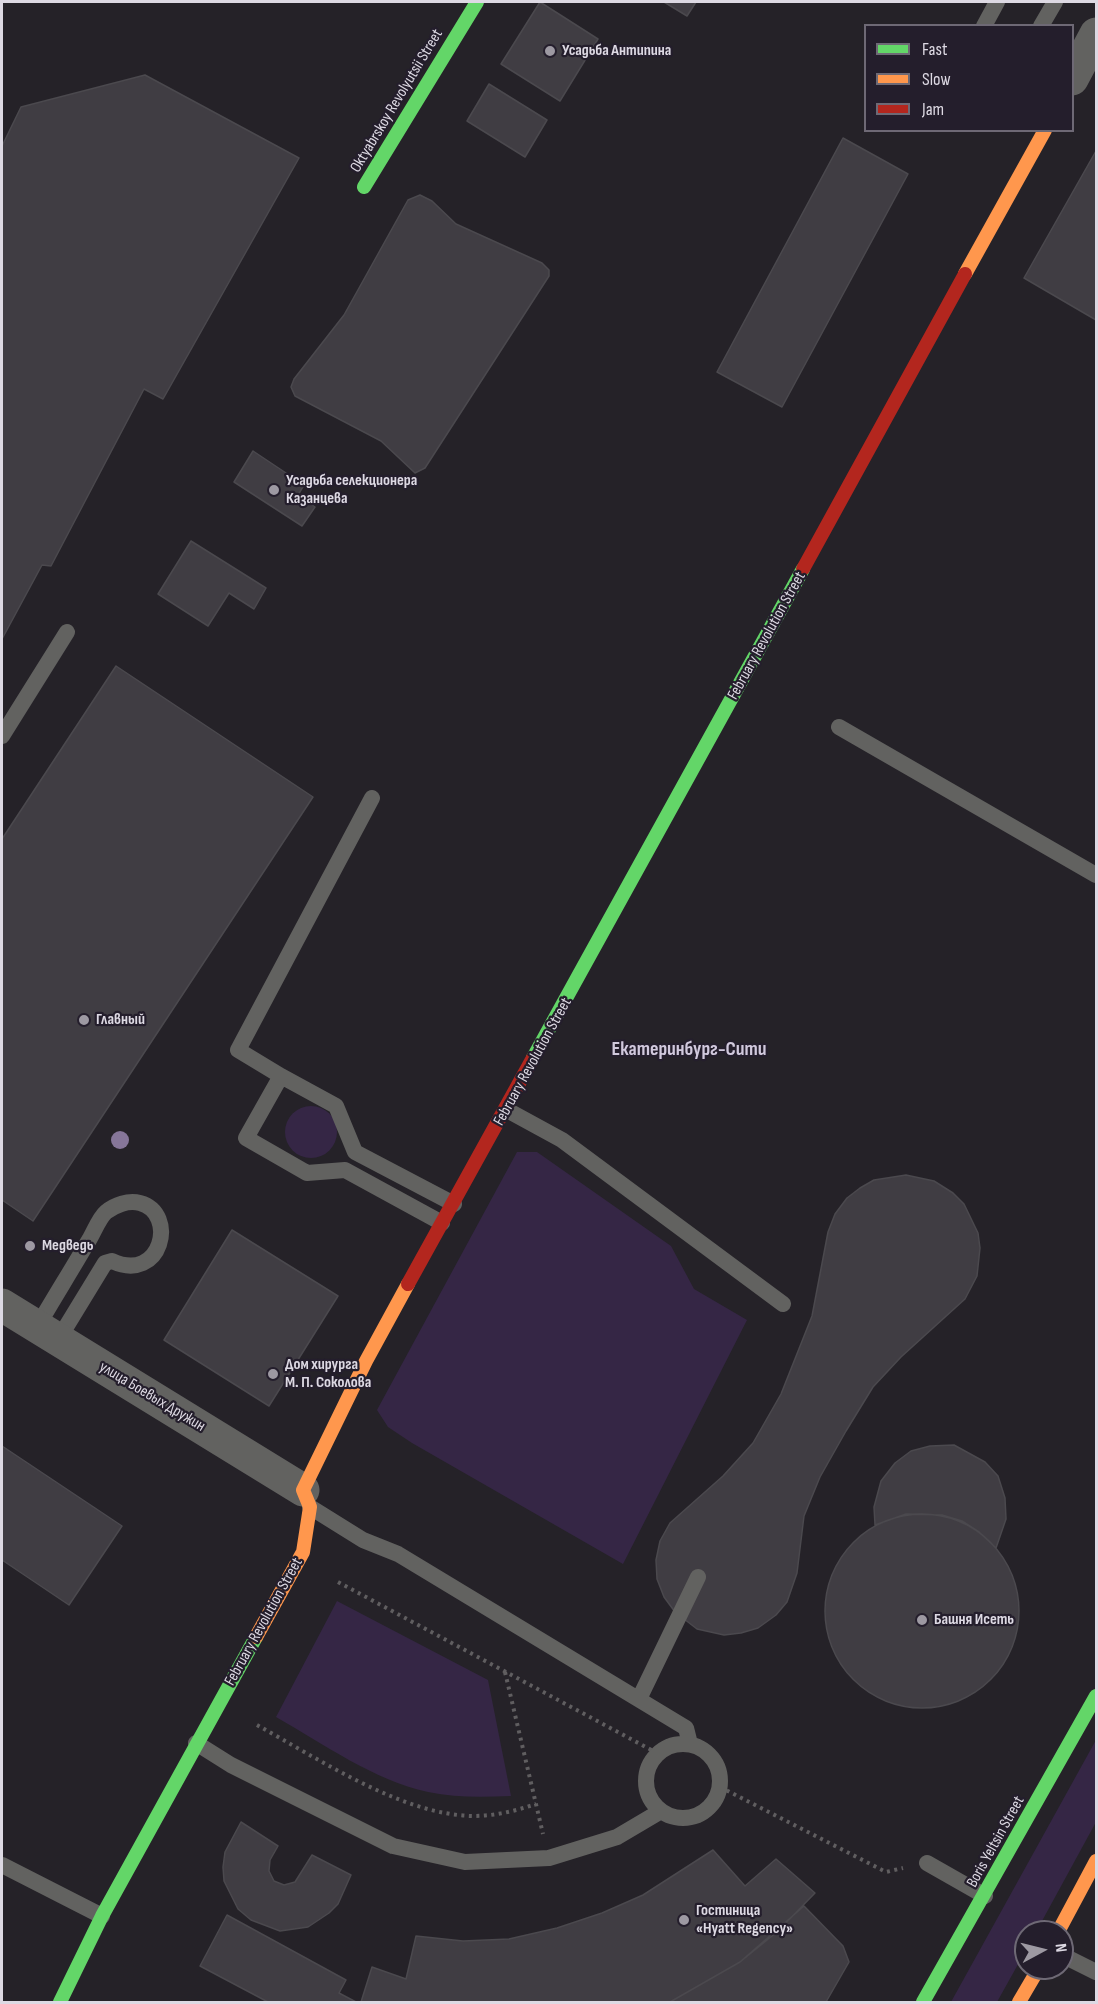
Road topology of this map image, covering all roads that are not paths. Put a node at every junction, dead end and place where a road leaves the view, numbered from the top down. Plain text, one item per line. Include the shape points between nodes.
1 (477, 2) edge
2 (997, 2) edge
3 (1055, 2) edge
4 (985, 24) edge
5 (1042, 24) edge
6 (1096, 34) edge
7 (1074, 75) edge
8 (1044, 132) edge
9 (364, 187) dead end
10 (67, 632) dead end
11 (839, 727) dead end
12 (2, 736) edge
13 (372, 798) dead end
14 (1096, 875) edge
15 (281, 1076) junction
16 (507, 1110) junction
17 (454, 1204) junction
18 (442, 1223) junction
19 (783, 1304) dead end
20 (2, 1305) edge
21 (48, 1333) junction
22 (307, 1498) junction
23 (698, 1577) dead end
24 (1096, 1696) edge
25 (639, 1699) junction
26 (196, 1743) junction
27 (690, 1744) junction
28 (661, 1811) junction
29 (1096, 1861) edge
30 (927, 1863) road end
31 (2, 1865) edge
32 (984, 1896) junction
33 (102, 1916) junction
34 (1064, 1920) edge
35 (1074, 1961) edge
36 (1096, 1972) edge
37 (1032, 1980) edge
38 (61, 2002) edge
39 (923, 2002) edge
40 (1019, 2002) edge

1 - 9 street, Oktyabrskoy Revolyutsii Street
2 - 4 lane
3 - 5 lane
6 - 7 street
8 - 16 street, February Revolution Street
10 - 12 lane
11 - 14 lane
13 - 15 lane via 238,1050
15 - 17 lane via 336,1106 355,1152
15 - 18 lane via 246,1138 307,1173 345,1170
16 - 17 street, February Revolution Street
16 - 19 lane via 562,1140
17 - 18 street, February Revolution Street
18 - 22 street, February Revolution Street via 366,1361
20 - 21 street, улица Боевых Дружин
21 - 21 lane via 105,1263 134,1267 155,1254 160,1239 155,1212 141,1203 126,1202 105,1213
21 - 22 street, улица Боевых Дружин
22 - 25 lane via 363,1540 398,1554
22 - 26 street, February Revolution Street via 303,1552
23 - 25 lane
24 - 32 street, Boris Yeltsin Street
25 - 27 lane via 686,1728
26 - 28 lane via 231,1765 393,1846 465,1862 549,1858 617,1837
26 - 33 street, February Revolution Street
27 - 28 lane via 678,1743 657,1753 646,1774 649,1797
27 - 28 lane via 711,1755 720,1776 717,1799 699,1815 677,1818
29 - 34 street
30 - 32 lane
31 - 33 lane
32 - 39 street, Boris Yeltsin Street
33 - 38 street, February Revolution Street
35 - 36 lane
37 - 40 street

